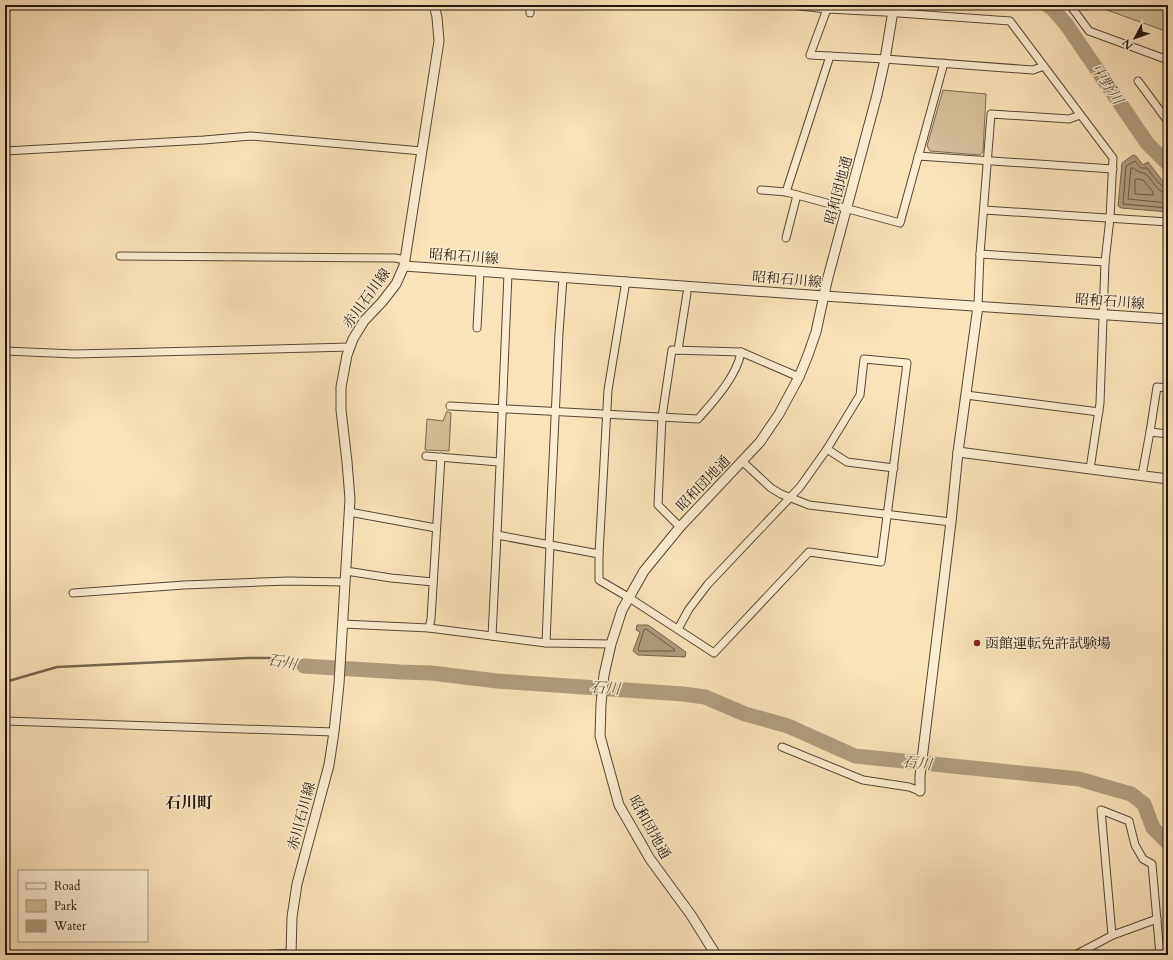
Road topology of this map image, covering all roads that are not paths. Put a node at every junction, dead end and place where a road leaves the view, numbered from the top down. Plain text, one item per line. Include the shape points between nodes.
1 (434, 5) edge
2 (530, 5) edge
3 (791, 5) edge
4 (1070, 5) edge
5 (827, 7) edge
6 (894, 9) edge
7 (530, 13) dead end
8 (830, 56) junction
9 (885, 59) junction
10 (1168, 60) edge
11 (944, 63) junction
12 (1044, 66) junction
13 (1138, 81) dead end
14 (1080, 115) junction
15 (1167, 121) edge
16 (5, 151) edge
17 (422, 151) junction
18 (918, 156) junction
19 (987, 161) junction
20 (1113, 169) junction
21 (762, 190) dead end
22 (786, 192) junction
23 (798, 195) junction
24 (848, 208) junction
25 (984, 210) junction
26 (1110, 218) junction
27 (1168, 222) edge
28 (786, 238) dead end
29 (980, 254) junction
30 (120, 256) dead end
31 (1106, 262) junction
32 (405, 263) junction
33 (480, 272) junction
34 (508, 274) junction
35 (563, 278) junction
36 (626, 282) junction
37 (687, 293) dead end
38 (824, 296) junction
39 (978, 306) junction
40 (1104, 314) junction
41 (1168, 319) edge
42 (477, 328) dead end
43 (350, 347) junction
44 (678, 350) junction
45 (5, 351) edge
46 (741, 352) junction
47 (799, 377) junction
48 (1168, 388) edge
49 (966, 395) junction
50 (450, 406) dead end
51 (502, 409) junction
52 (555, 412) junction
53 (1099, 412) junction
54 (607, 415) junction
55 (662, 417) junction
56 (1150, 432) junction
57 (1168, 434) edge
58 (827, 449) junction
59 (958, 452) junction
60 (426, 456) dead end
61 (441, 457) junction
62 (500, 462) junction
63 (742, 462) junction
64 (894, 468) junction
65 (1090, 469) junction
66 (1142, 475) junction
67 (1168, 479) edge
68 (790, 498) junction
69 (350, 512) junction
70 (888, 514) junction
71 (951, 522) junction
72 (680, 527) junction
73 (436, 528) junction
74 (497, 534) junction
75 (550, 545) junction
76 (599, 554) junction
77 (346, 571) junction
78 (345, 582) junction
79 (433, 582) junction
80 (73, 593) dead end
81 (628, 597) junction
82 (343, 624) junction
83 (429, 628) junction
84 (678, 629) junction
85 (492, 636) junction
86 (546, 643) junction
87 (611, 644) junction
88 (5, 721) edge
89 (334, 732) junction
90 (782, 747) dead end
91 (920, 791) joint
92 (1157, 919) junction
93 (1112, 935) junction
94 (291, 954) edge
95 (258, 955) edge
96 (716, 955) edge
97 (1075, 955) edge
98 (1160, 955) edge

1 - 17 street, 赤川石川線 via 439,41
2 - 7 street
3 - 5 street
4 - 10 street via 1089,30
5 - 6 street
5 - 8 street via 810,55
6 - 9 street, 昭和団地通
6 - 12 street via 1010,21
8 - 9 street
8 - 22 street
9 - 11 street
9 - 24 street, 昭和団地通
11 - 12 street via 1033,70
11 - 18 street
12 - 14 street
13 - 15 street
14 - 19 street via 1069,119 991,114
14 - 20 street via 1113,158
16 - 17 street via 250,136
17 - 32 street, 赤川石川線
18 - 19 street
18 - 24 street via 900,223
19 - 20 street
19 - 25 street
20 - 26 street
21 - 22 street
22 - 23 street
23 - 24 street
23 - 28 street
24 - 38 street, 昭和団地通
25 - 26 street
25 - 29 street
26 - 27 street
26 - 31 street
29 - 31 street
29 - 39 street
30 - 32 street via 395,258
31 - 40 street
32 - 33 street, 昭和石川線
32 - 43 street, 赤川石川線 via 396,284 364,322
33 - 34 street, 昭和石川線
33 - 42 street
34 - 35 street, 昭和石川線
34 - 51 street
35 - 36 street, 昭和石川線
35 - 52 street
36 - 38 street, 昭和石川線
36 - 54 street via 608,390
37 - 44 street
38 - 39 street, 昭和石川線
38 - 47 street, 昭和団地通 via 816,332
39 - 40 street, 昭和石川線
39 - 49 street
40 - 41 street, 昭和石川線
40 - 53 street
43 - 45 street via 75,354
43 - 69 street, 赤川石川線 via 341,387
44 - 46 street
44 - 55 street via 672,350
46 - 47 street
46 - 55 street via 732,375 714,402 698,419
47 - 63 street, 昭和団地通 via 771,427
48 - 56 street via 1157,387
49 - 53 street
49 - 59 street
50 - 51 street
51 - 52 street
51 - 62 street
52 - 54 street
52 - 75 street
53 - 65 street
54 - 55 street
54 - 76 street
55 - 72 street via 658,505
56 - 57 street
56 - 66 street
58 - 64 street via 847,462
58 - 64 street via 860,395 864,359 907,363
58 - 68 street
59 - 65 street
59 - 71 street
60 - 61 street
61 - 62 street
61 - 73 street
62 - 74 street
63 - 68 street via 771,488
63 - 72 street, 昭和団地通
64 - 70 street
65 - 66 street
66 - 67 street
68 - 70 street via 809,505
68 - 84 street via 708,584
69 - 73 street
69 - 77 street, 赤川石川線
70 - 71 street
70 - 84 street via 881,562 809,552 714,652
71 - 91 street via 922,753
72 - 81 street, 昭和団地通 via 649,563
73 - 79 street
74 - 75 street
74 - 85 street
75 - 76 street
75 - 86 street
76 - 81 street via 599,580
77 - 78 street, 赤川石川線
77 - 79 street
78 - 80 street via 288,581 184,585
78 - 82 street, 赤川石川線
79 - 83 street
81 - 84 street
81 - 87 street, 昭和団地通
82 - 83 street
82 - 89 street, 赤川石川線
83 - 85 street
85 - 86 street
86 - 87 street
87 - 96 street, 昭和団地通 via 604,675 600,736 619,805 650,859 691,915
88 - 89 street
89 - 94 street, 赤川石川線 via 322,793 297,884 292,917
90 - 91 street via 863,780
92 - 93 street
92 - 93 street via 1152,864 1143,859 1134,845 1129,821 1101,810
92 - 98 street
93 - 97 street
94 - 95 street

